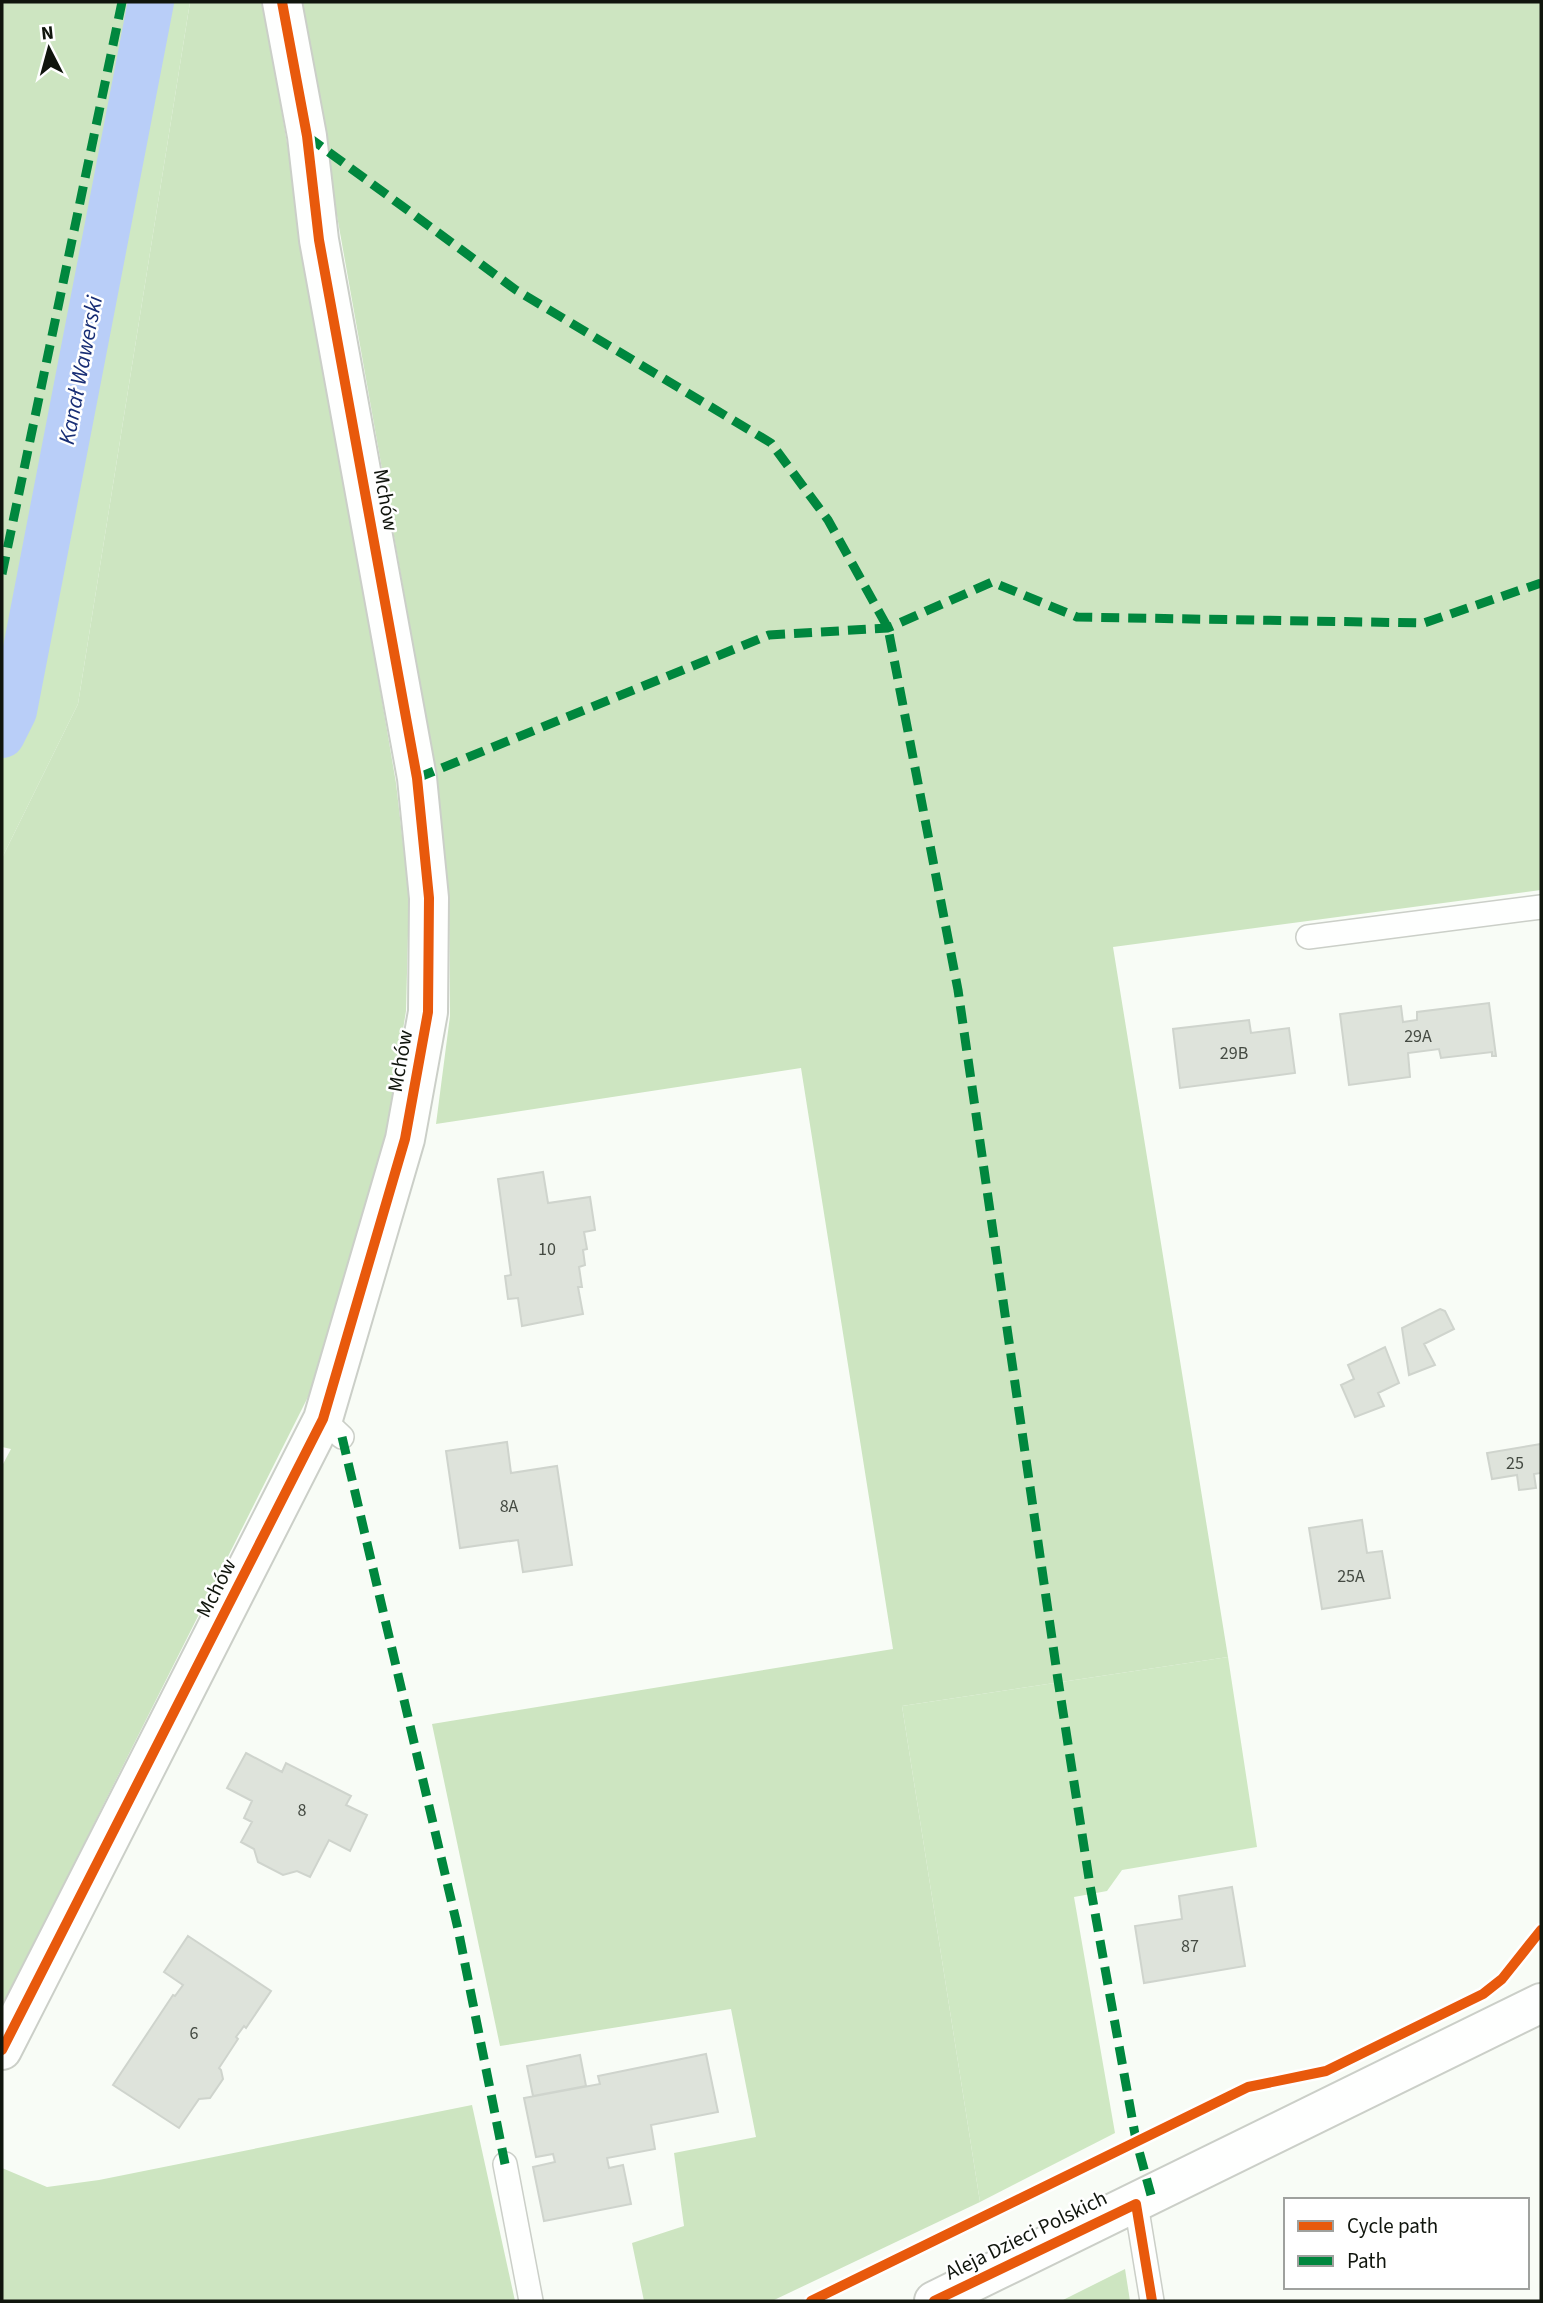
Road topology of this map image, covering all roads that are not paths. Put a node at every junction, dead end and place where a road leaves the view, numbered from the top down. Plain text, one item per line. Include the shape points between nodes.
1 (282, 2) edge
2 (1541, 907) edge
3 (1308, 937) dead end
4 (1541, 2003) edge
5 (2, 2050) edge
6 (505, 2164) dead end
7 (1136, 2204) junction
8 (531, 2301) edge
9 (934, 2301) edge
10 (1152, 2301) edge

1 - 5 street, Mchów via 307,136 319,240 418,778 429,898 428,1012 405,1139 332,1428
2 - 3 lane
4 - 7 street, Aleja Dzieci Polskich
6 - 8 lane
7 - 9 street, Aleja Dzieci Polskich
7 - 10 lane

